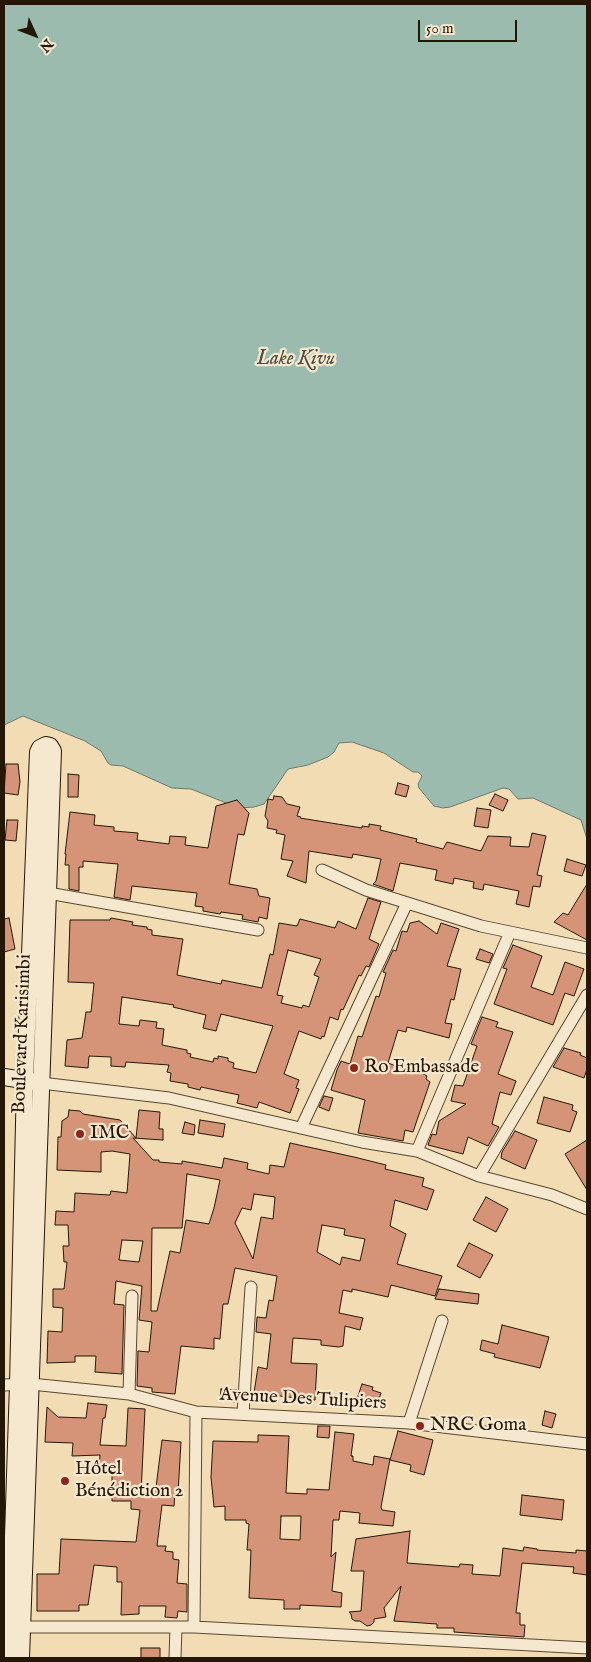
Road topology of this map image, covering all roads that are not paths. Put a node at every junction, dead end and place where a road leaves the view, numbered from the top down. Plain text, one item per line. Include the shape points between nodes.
1 (322, 870) dead end
2 (48, 893) junction
3 (407, 902) junction
4 (258, 930) dead end
5 (510, 932) junction
6 (587, 948) edge
7 (587, 995) edge
8 (4, 1077) edge
9 (33, 1082) junction
10 (301, 1128) junction
11 (417, 1151) junction
12 (479, 1176) junction
13 (587, 1209) edge
14 (251, 1287) dead end
15 (132, 1296) dead end
16 (442, 1321) dead end
17 (18, 1384) edge
18 (129, 1394) junction
19 (196, 1412) junction
20 (243, 1414) junction
21 (409, 1423) junction
22 (587, 1444) edge
23 (12, 1627) edge
24 (176, 1627) junction
25 (194, 1627) junction
26 (587, 1648) edge
27 (9, 1658) edge
28 (22, 1658) edge
29 (175, 1658) edge

1 - 3 street via 366,890
2 - 4 street
2 - 9 street, Boulevard Karisimbi
2 - 9 street, Boulevard Karisimbi via 53,751 46,745 38,752
3 - 5 street
3 - 10 street
5 - 6 street
5 - 11 street
7 - 12 street
8 - 9 street
9 - 10 street via 169,1098
9 - 17 street, Boulevard Karisimbi
10 - 11 street
11 - 12 street
12 - 13 street via 552,1195
14 - 20 street
15 - 18 street
16 - 21 street
17 - 18 street, Avenue Des Tulipiers
17 - 23 street, Boulevard Karisimbi
18 - 19 street, Avenue Des Tulipiers
19 - 20 street, Avenue Des Tulipiers
19 - 25 street
20 - 21 street, Avenue Des Tulipiers
21 - 22 street, Avenue Des Tulipiers
23 - 24 street
23 - 27 street
23 - 28 street, Boulevard Karisimbi
24 - 25 street
24 - 29 street
25 - 26 street

